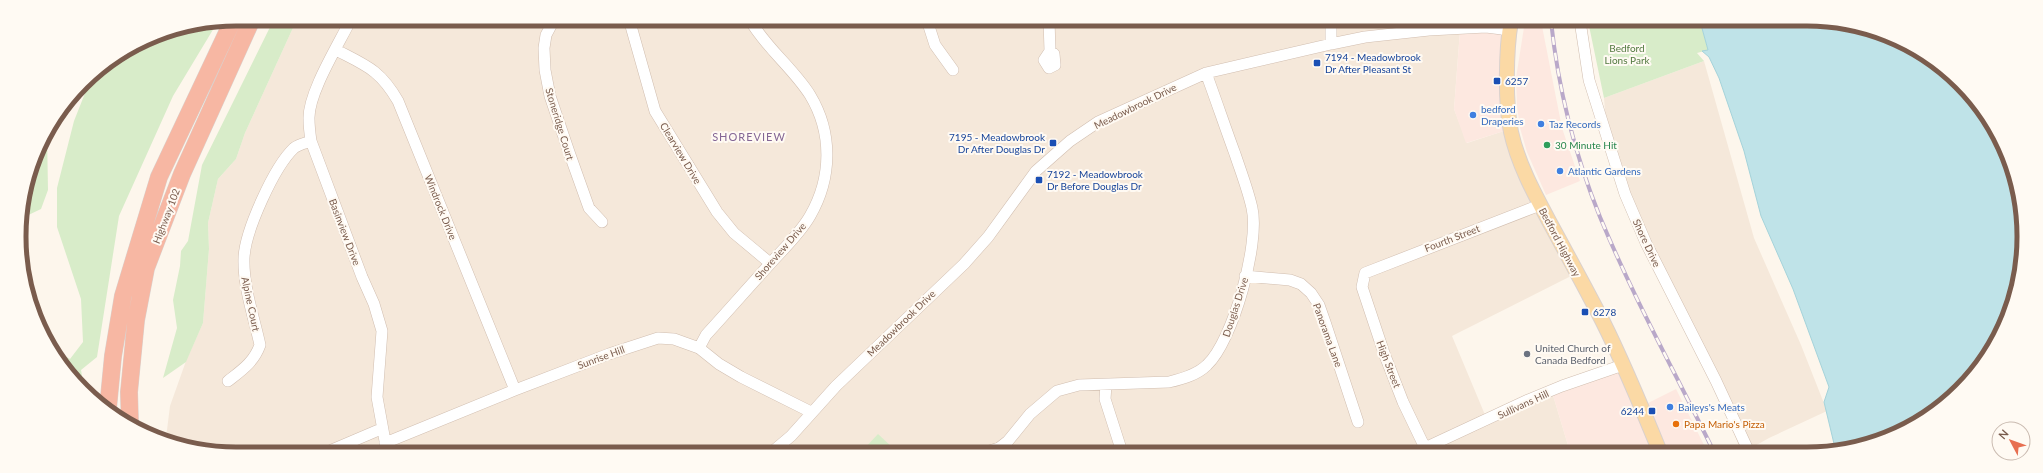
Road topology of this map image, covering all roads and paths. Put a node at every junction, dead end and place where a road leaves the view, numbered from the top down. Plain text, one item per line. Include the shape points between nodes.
1 (230, 26) edge
2 (249, 26) edge
3 (348, 26) edge
4 (552, 26) edge
5 (632, 26) edge
6 (753, 26) edge
7 (930, 26) edge
8 (1049, 26) edge
9 (1331, 26) edge
10 (1498, 26) edge
11 (1510, 26) edge
12 (1581, 26) edge
13 (1331, 44) junction
14 (336, 50) junction
15 (1050, 51) dead end
16 (953, 70) dead end
17 (1206, 74) junction
18 (311, 141) junction
19 (1540, 205) junction
20 (602, 222) dead end
21 (770, 263) junction
22 (1365, 273) joint
23 (1245, 276) junction
24 (699, 348) junction
25 (1623, 365) junction
26 (228, 381) dead end
27 (1106, 385) junction
28 (515, 390) junction
29 (108, 404) edge
30 (811, 412) junction
31 (130, 418) edge
32 (1358, 422) dead end
33 (382, 429) junction
34 (339, 447) edge
35 (386, 447) edge
36 (388, 447) edge
37 (778, 447) edge
38 (1000, 447) edge
39 (1120, 447) edge
40 (1425, 447) edge
41 (1432, 447) edge
42 (1658, 447) edge
43 (1747, 447) edge

1 - 29 highway, Highway 102 via 159,177 123,296
2 - 31 highway, Highway 102 via 182,174 146,268 136,320 129,392
3 - 14 street, Basinview Drive
4 - 20 street, Stoneridge Court via 546,35 544,48 550,96 589,208
5 - 21 street, Clearview Drive via 655,111 716,212 734,233
6 - 21 street, Shoreview Drive via 798,77 810,95 822,118 828,145 820,196 810,217
7 - 16 street via 935,45
8 - 15 street
9 - 13 street
10 - 13 street, Meadowbrook Drive via 1429,30 1365,37
11 - 19 main road, Bedford Highway via 1508,78 1511,132
12 - 43 street, Shore Drive via 1589,80 1625,194 1646,243
13 - 17 street, Meadowbrook Drive
14 - 18 street, Basinview Drive via 311,102 308,119
14 - 28 street, Windrock Drive via 379,74 390,86 398,101
17 - 23 street, Douglas Drive via 1252,209 1255,228
17 - 30 street, Meadowbrook Drive via 1098,122 1070,141 1036,171 988,237 964,264
18 - 26 street, Alpine Court via 296,147 288,155 274,176 252,223 244,256 244,275 260,345 246,367
18 - 33 street, Basinview Drive via 382,331 377,397
19 - 22 street, Fourth Street
19 - 25 main road, Bedford Highway
21 - 24 street, Shoreview Drive via 706,335
22 - 40 street, High Street via 1362,287 1384,354
23 - 27 street, Douglas Drive via 1225,340 1206,366 1194,374 1169,382
23 - 32 street, Panorama Lane via 1290,280 1312,292 1319,305
24 - 28 street, Sunrise Hill via 674,339 658,338
24 - 30 street, Sunrise Hill via 741,377
25 - 41 street, Sullivans Hill via 1542,394
25 - 42 main road, Bedford Highway
27 - 38 street, Douglas Drive via 1079,385 1057,391 1030,414
27 - 39 street via 1105,399
28 - 36 street, Sunrise Hill
30 - 37 street, Meadowbrook Drive
33 - 34 street
33 - 35 street, Basinview Drive

